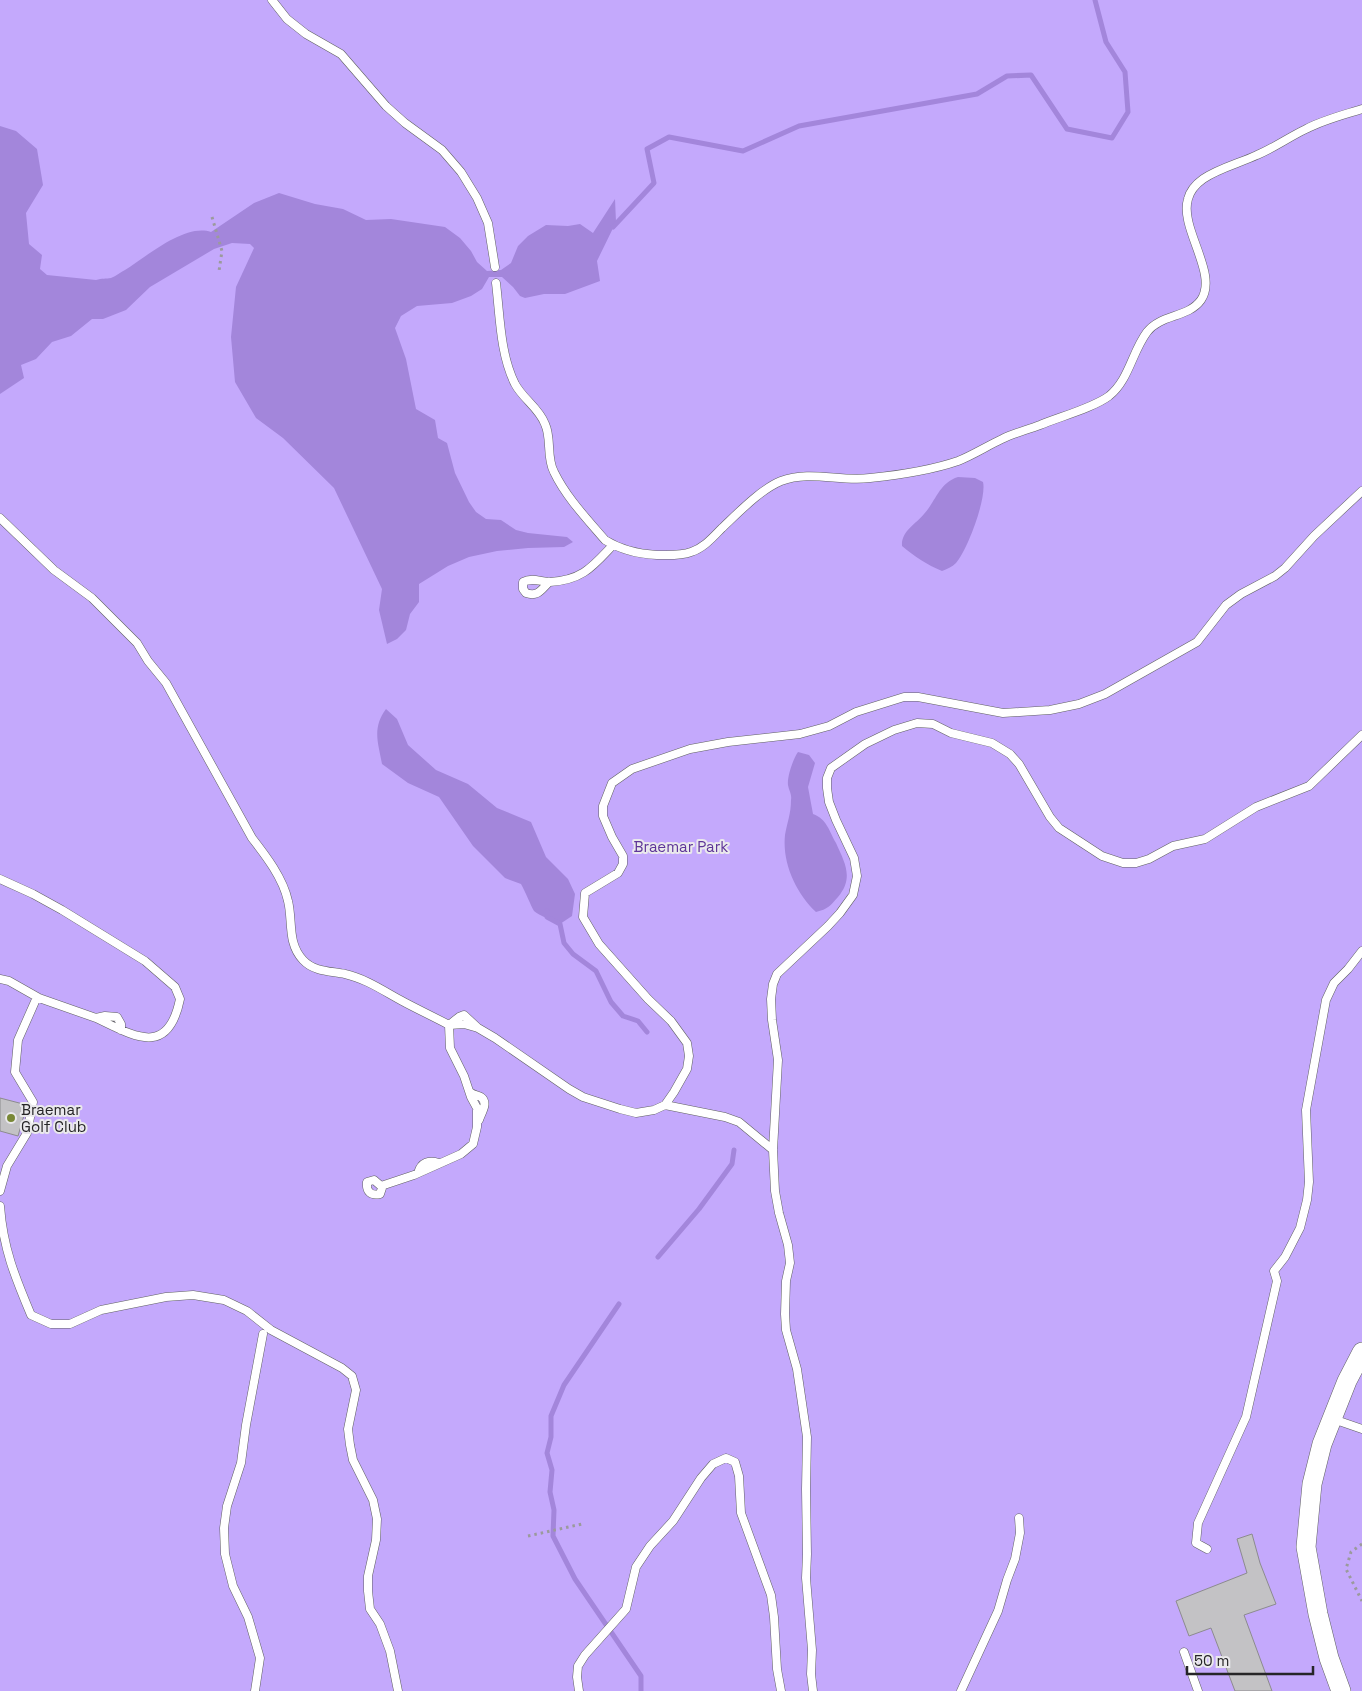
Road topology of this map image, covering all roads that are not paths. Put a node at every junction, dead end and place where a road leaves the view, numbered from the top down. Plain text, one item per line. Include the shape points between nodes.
1 (272, 0) edge
2 (1362, 109) edge
3 (495, 267) dead end
4 (496, 283) dead end
5 (1362, 492) edge
6 (0, 518) edge
7 (613, 545) junction
8 (549, 582) dead end
9 (1362, 735) edge
10 (0, 879) edge
11 (1362, 951) edge
12 (0, 979) edge
13 (37, 997) junction
14 (449, 1025) junction
15 (665, 1105) junction
16 (773, 1150) junction
17 (381, 1186) dead end
18 (0, 1191) edge
19 (0, 1206) edge
20 (263, 1334) dead end
21 (1361, 1356) edge
22 (1331, 1418) junction
23 (1362, 1429) edge
24 (1019, 1518) dead end
25 (1207, 1549) dead end
26 (1184, 1652) dead end
27 (255, 1691) edge
28 (398, 1691) edge
29 (578, 1691) edge
30 (781, 1691) edge
31 (813, 1691) edge
32 (961, 1691) edge
33 (1198, 1691) edge
34 (1341, 1691) edge

1 - 3 lane via 287,19 306,34 342,54 386,106 442,150 461,172 488,222
2 - 7 lane via 1307,128 1259,155 1204,178 1196,185 1188,196 1186,208 1205,278 1202,298 1194,308 1152,326 1123,378 1102,400 929,470 866,478 801,476 782,481 760,495 711,540 692,552 646,554
4 - 7 lane via 509,370 516,386 539,412 548,429 554,472 595,528
5 - 15 lane via 1285,568 1226,605 1197,642 1105,694 1050,710 1003,713 904,697 800,734 690,749 632,770 612,783 602,806 603,816 623,856 623,864 618,873 586,893 583,916 599,944 671,1021 687,1043 687,1069
6 - 14 lane via 54,570 92,598 137,643 166,683 252,838 283,886 288,900 290,933 303,960 315,968 346,974 370,984
7 - 8 lane via 584,574
9 - 16 lane via 1308,786 1256,808 1205,838 1173,846 1136,863 1123,863 1102,856 1059,828 1010,754 992,744 951,733 933,724 917,723 894,730 838,762 827,778 827,788 836,820 854,858 857,876 853,896 840,913 784,966 773,984 772,1020 778,1060
10 - 13 lane via 76,917 145,961 175,987 180,999 170,1027 163,1034 148,1038 121,1030 117,1017 96,1018
11 - 25 lane via 1334,983 1326,1000 1306,1110 1309,1182 1300,1228 1274,1271 1277,1281 1246,1418 1198,1523 1196,1543
12 - 13 lane
13 - 18 lane via 18,1040 15,1072 33,1102 27,1133 7,1166
14 - 15 lane via 464,1016 583,1097 636,1113
14 - 17 lane via 450,1048 477,1108 473,1144 461,1154
15 - 16 lane via 739,1122
16 - 31 lane via 775,1192 790,1263 786,1281 786,1330 797,1369 808,1438 806,1578
19 - 28 lane via 5,1246 31,1315 51,1324 70,1324 101,1310 166,1297 194,1295 224,1300 352,1376 356,1390 348,1429 350,1445 373,1500 377,1519 368,1576 370,1609 380,1624 390,1651
20 - 27 lane via 240,1463 224,1528 225,1554 233,1586 248,1617 260,1658
21 - 22 street
22 - 23 lane
22 - 34 street via 1312,1484 1306,1547 1318,1614
24 - 32 lane via 1015,1559 998,1611
26 - 33 lane
29 - 30 lane via 578,1666 626,1610 636,1567 650,1546 674,1521 701,1478 713,1464 726,1458 735,1462 741,1513 771,1595

